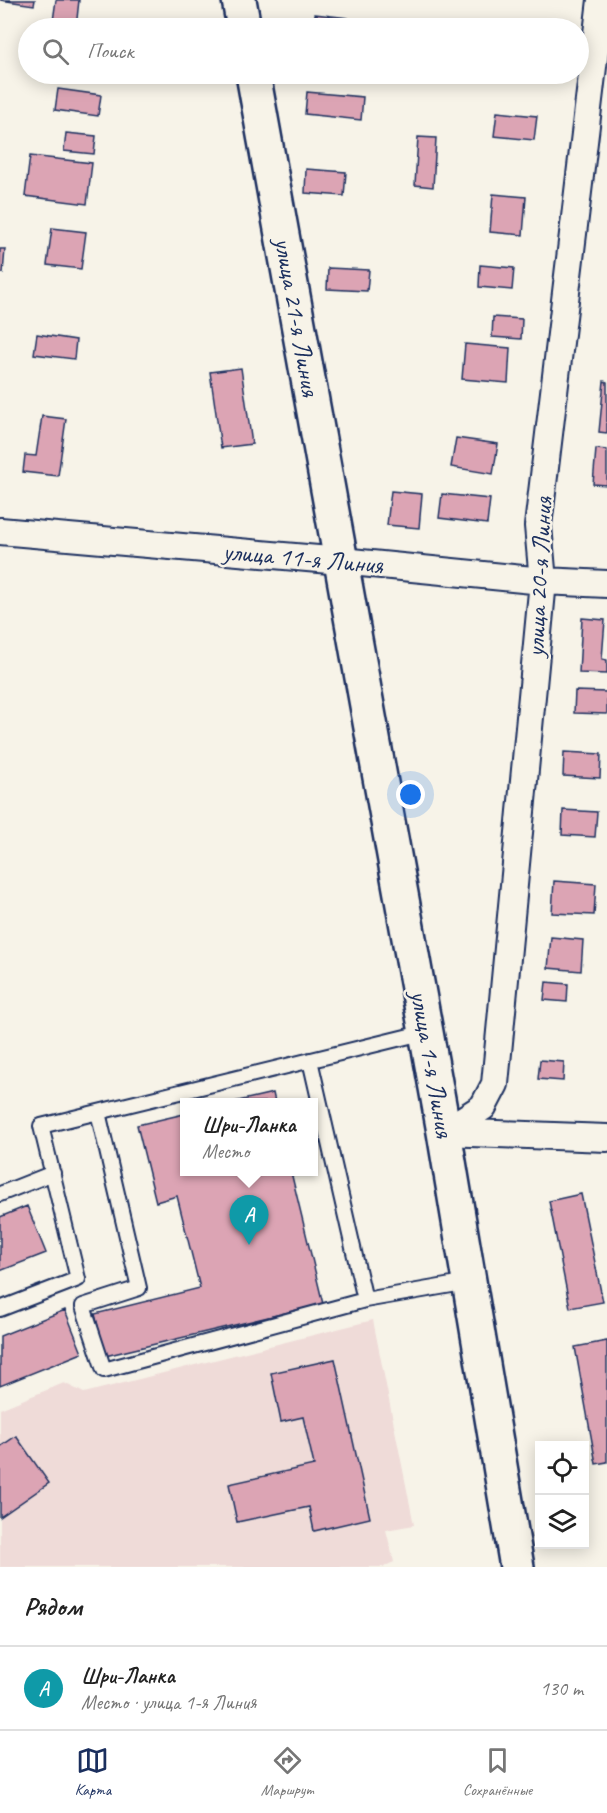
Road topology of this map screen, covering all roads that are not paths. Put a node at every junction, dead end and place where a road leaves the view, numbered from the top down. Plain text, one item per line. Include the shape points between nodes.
1 (239, 0) edge
2 (594, 0) edge
3 (601, 0) edge
4 (607, 1) edge
5 (242, 18) edge
6 (254, 84) edge
7 (0, 531) edge
8 (341, 561) junction
9 (543, 581) junction
10 (607, 584) edge
11 (426, 1032) junction
12 (310, 1060) junction
13 (98, 1112) junction
14 (444, 1132) junction
15 (607, 1138) edge
16 (53, 1173) junction
17 (0, 1194) edge
18 (469, 1282) junction
19 (365, 1300) junction
20 (0, 1309) edge
21 (517, 1567) edge

1 - 5 main road
2 - 3 street
3 - 4 street
3 - 9 street, улица 20-я Линия via 538,526
6 - 8 main road, улица 21-я Линия
7 - 8 street, улица 11-я Линия
8 - 9 street, улица 11-я Линия
8 - 11 main road, улица 1-я Линия
9 - 10 street, улица 11-я Линия
9 - 14 street, улица 20-я Линия via 495,1084 483,1107
11 - 12 lane
11 - 14 main road, улица 1-я Линия
12 - 13 lane
12 - 19 lane
13 - 16 lane via 41,1126
13 - 19 lane via 139,1288 84,1306 104,1370
14 - 15 street
14 - 18 main road, улица 1-я Линия
16 - 17 lane
16 - 20 lane via 78,1279
18 - 19 lane
18 - 21 main road, улица 1-я Линия

